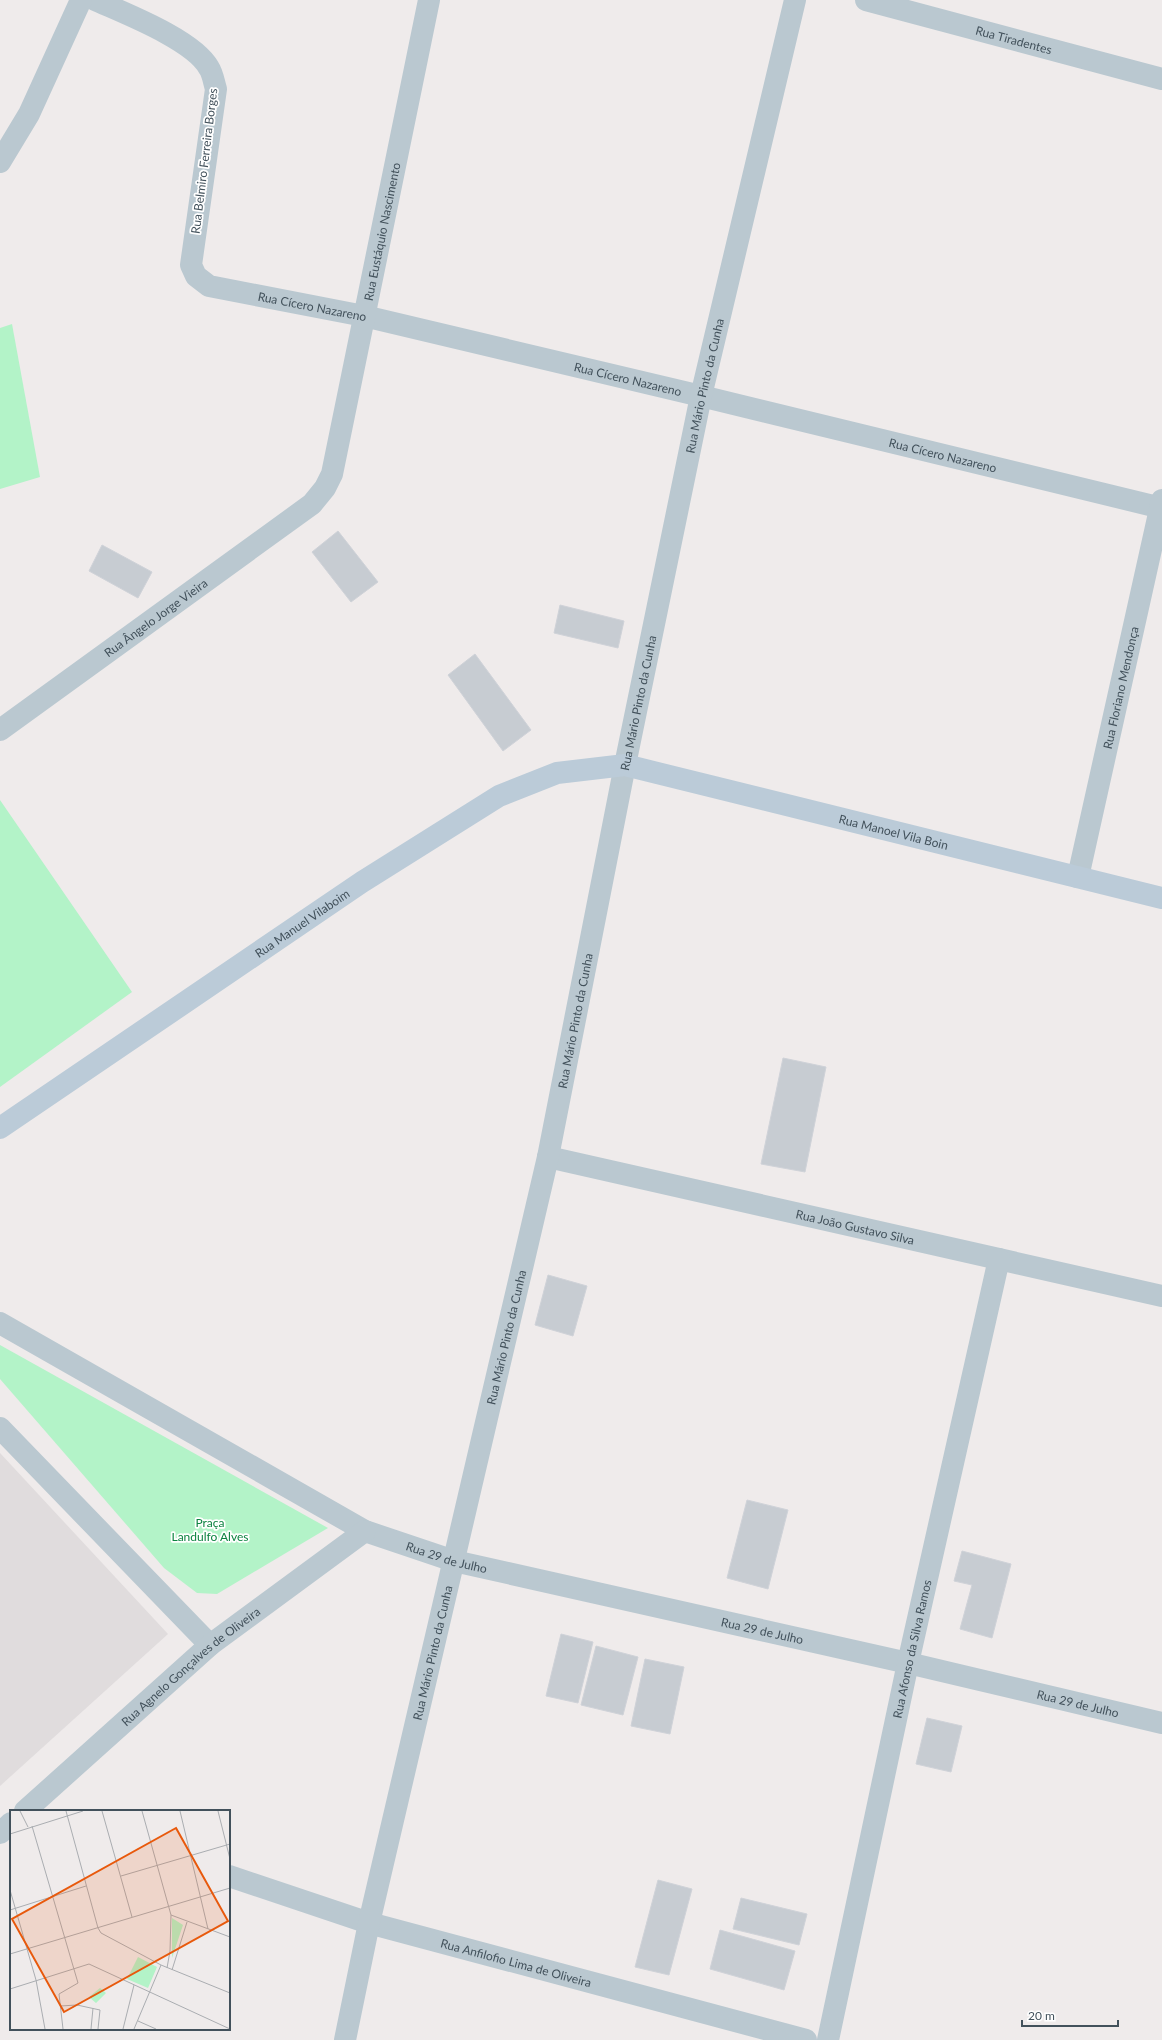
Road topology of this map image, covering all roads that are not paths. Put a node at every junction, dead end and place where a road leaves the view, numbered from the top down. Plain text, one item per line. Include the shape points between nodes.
1 (81, 0) edge
2 (95, 0) edge
3 (429, 0) edge
4 (795, 0) edge
5 (866, 0) edge
6 (1162, 79) edge
7 (0, 162) edge
8 (209, 286) joint
9 (364, 316) junction
10 (701, 396) junction
11 (312, 504) joint
12 (1161, 505) edge
13 (0, 730) edge
14 (625, 765) junction
15 (1078, 877) junction
16 (1162, 898) edge
17 (0, 1128) edge
18 (548, 1157) junction
19 (999, 1258) junction
20 (1162, 1296) edge
21 (0, 1323) edge
22 (0, 1428) edge
23 (365, 1532) junction
24 (454, 1561) junction
25 (210, 1645) junction
26 (908, 1663) junction
27 (1162, 1723) edge
28 (30, 1810) edge
29 (10, 1824) edge
30 (0, 1833) edge
31 (230, 1876) edge
32 (369, 1923) junction
33 (345, 2040) edge
34 (806, 2040) edge
35 (828, 2040) edge

1 - 7 street via 29,114
2 - 8 street, Rua Belmiro Ferreira Borges via 157,28 193,52 210,68 216,89 191,265 196,276
3 - 9 street, Rua Eustáquio Nascimento
4 - 10 street, Rua Mário Pinto da Cunha
5 - 6 street, Rua Tiradentes
8 - 9 street, Rua Cícero Nazareno
9 - 10 street, Rua Cícero Nazareno
9 - 11 street, Rua Eustáquio Nascimento via 332,474
10 - 12 street, Rua Cícero Nazareno
10 - 14 street, Rua Mário Pinto da Cunha
11 - 13 street, Rua Ângelo Jorge Vieira
12 - 15 street, Rua Floriano Mendonça
14 - 15 main road, Rua Manoel Vila Boin
14 - 17 main road, Rua Manuel Vilaboim via 557,773 499,796 362,882
14 - 18 street, Rua Mário Pinto da Cunha
15 - 16 main road, Rua Manoel Vila Boin
18 - 19 street, Rua João Gustavo Silva
18 - 24 street, Rua Mário Pinto da Cunha
19 - 20 street, Rua João Gustavo Silva
19 - 26 street, Rua Afonso da Silva Ramos
21 - 23 street
22 - 25 street
23 - 24 street, Rua 29 de Julho
23 - 25 street, Rua Agnelo Gonçalves de Oliveira
24 - 26 street, Rua 29 de Julho
24 - 32 street, Rua Mário Pinto da Cunha
25 - 28 street, Rua Agnelo Gonçalves de Oliveira
26 - 27 street, Rua 29 de Julho
26 - 35 street, Rua Afonso da Silva Ramos
29 - 30 street
31 - 32 street, Rua Anfilofio Lima de Oliveira
32 - 33 street, Rua Mário Pinto da Cunha
32 - 34 street, Rua Anfilofio Lima de Oliveira

